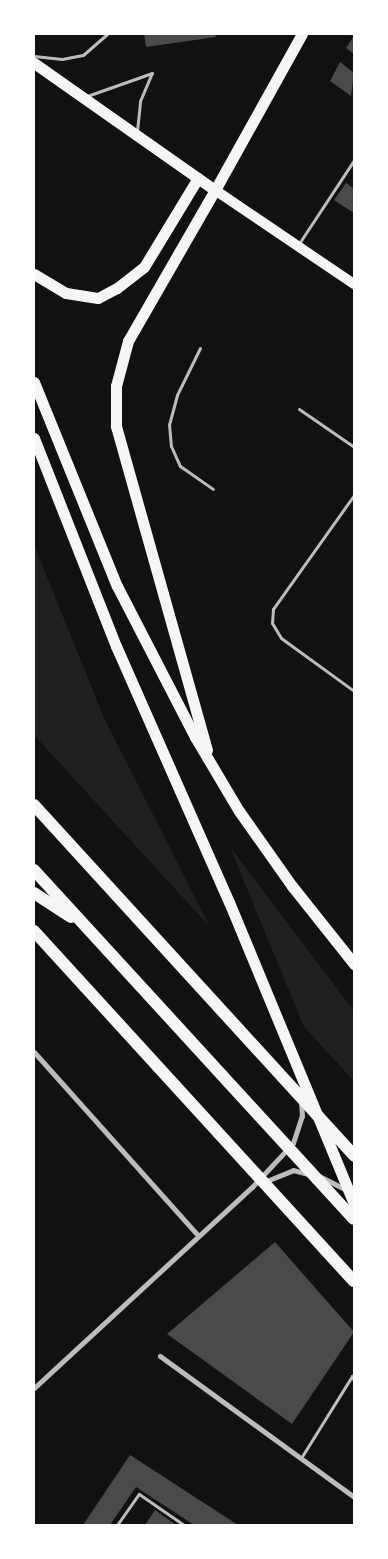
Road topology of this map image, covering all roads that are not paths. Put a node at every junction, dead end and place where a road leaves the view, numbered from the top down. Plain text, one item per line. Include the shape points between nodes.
1 (106, 34) edge
2 (302, 34) edge
3 (34, 56) edge
4 (34, 63) edge
5 (80, 96) junction
6 (137, 136) junction
7 (354, 160) edge
8 (198, 178) junction
9 (215, 190) junction
10 (298, 245) junction
11 (34, 274) edge
12 (354, 284) edge
13 (200, 348) dead end
14 (34, 382) edge
15 (299, 409) dead end
16 (34, 438) edge
17 (354, 447) edge
18 (213, 489) dead end
19 (354, 494) edge
20 (354, 691) edge
21 (210, 763) junction
22 (34, 805) edge
23 (34, 870) edge
24 (34, 893) edge
25 (85, 927) junction
26 (34, 931) edge
27 (354, 964) edge
28 (34, 1052) edge
29 (300, 1070) junction
30 (354, 1156) edge
31 (252, 1187) junction
32 (350, 1192) junction
33 (354, 1204) edge
34 (354, 1219) edge
35 (197, 1234) junction
36 (354, 1281) edge
37 (160, 1356) dead end
38 (354, 1382) edge
39 (34, 1388) edge
40 (301, 1459) junction
41 (354, 1497) edge
42 (117, 1525) edge
43 (184, 1525) edge

1 - 3 lane via 83,55 62,59
2 - 9 main road
4 - 5 main road
5 - 6 main road
5 - 6 lane via 93,96 152,73 140,101
6 - 8 main road
7 - 10 lane
8 - 9 main road
8 - 11 main road via 144,267 117,288 98,298 66,293
9 - 10 main road
9 - 21 main road via 128,342 116,386 116,426
10 - 12 main road
13 - 18 lane via 177,395 169,424 171,446 180,466
14 - 21 main road via 116,586
15 - 17 lane
16 - 29 main road via 116,646 184,796
19 - 20 lane via 273,608 272,623 281,638
21 - 27 main road via 292,886
22 - 30 highway
23 - 25 highway
24 - 25 highway
25 - 34 highway
26 - 36 highway
28 - 35 street
29 - 31 street via 302,1116 293,1143
29 - 32 main road
31 - 32 street via 293,1170 324,1177
31 - 35 street
32 - 33 main road
35 - 39 street
37 - 40 street
38 - 40 lane via 352,1376
40 - 41 street
42 - 43 lane via 139,1494

